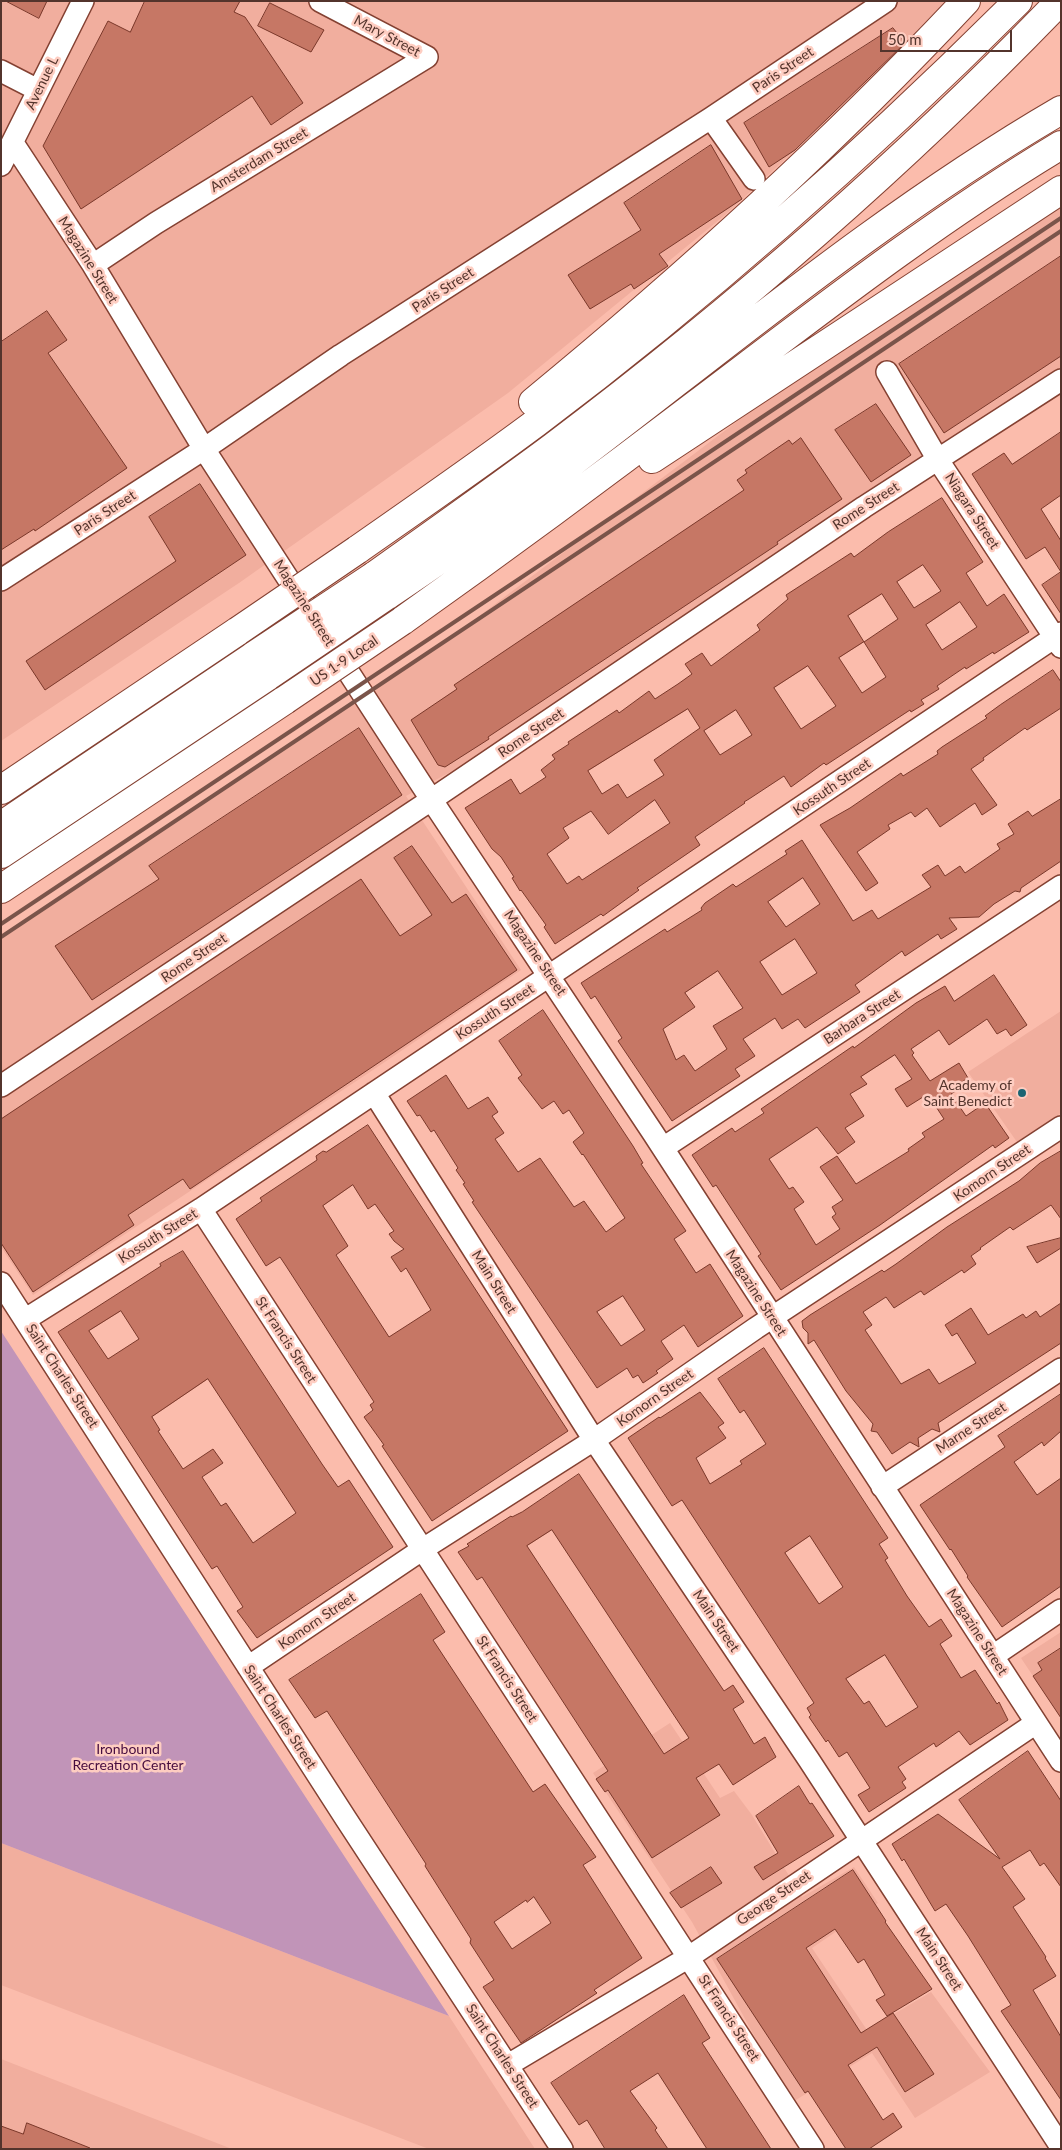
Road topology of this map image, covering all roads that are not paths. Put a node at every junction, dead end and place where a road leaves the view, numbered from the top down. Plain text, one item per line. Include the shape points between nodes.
1 (83, 1) edge
2 (320, 1) edge
3 (886, 1) edge
4 (966, 1) edge
5 (1018, 1) edge
6 (1060, 1) edge
7 (427, 57) joint
8 (1, 72) edge
9 (38, 90) junction
10 (1061, 110) edge
11 (711, 118) junction
12 (13, 143) junction
13 (1061, 145) edge
14 (1, 165) edge
15 (754, 180) dead end
16 (1061, 190) edge
17 (92, 265) junction
18 (887, 372) dead end
19 (1061, 380) edge
20 (204, 449) junction
21 (938, 460) junction
22 (587, 488) junction
23 (396, 523) junction
24 (1, 580) edge
25 (380, 586) junction
26 (1059, 639) edge
27 (261, 666) junction
28 (1, 790) edge
29 (432, 800) junction
30 (1, 826) edge
31 (1, 854) edge
32 (1061, 886) edge
33 (1, 889) edge
34 (551, 976) junction
35 (1, 1086) edge
36 (374, 1093) junction
37 (1061, 1127) edge
38 (663, 1148) junction
39 (201, 1209) junction
40 (1, 1283) edge
41 (26, 1319) junction
42 (772, 1319) junction
43 (1061, 1369) edge
44 (594, 1440) junction
45 (882, 1487) junction
46 (423, 1550) junction
47 (1061, 1610) edge
48 (993, 1656) junction
49 (248, 1667) junction
50 (1036, 1723) junction
51 (1061, 1761) edge
52 (861, 1840) junction
53 (689, 1957) junction
54 (508, 2065) junction
55 (1061, 2147) edge
56 (562, 2149) edge
57 (813, 2149) edge

1 - 9 street, Avenue L
2 - 7 street, Mary Street
3 - 11 street, Paris Street
4 - 23 highway via 800,168 608,340 470,453
5 - 23 highway via 880,135 688,303 538,422
6 - 25 highway via 954,107 805,242 706,326
7 - 17 street, Amsterdam Street
8 - 9 street
9 - 12 street, Avenue L
10 - 25 highway via 924,196 539,488 429,567
11 - 15 street
11 - 20 street, Paris Street via 341,355
12 - 14 street, Avenue L
12 - 17 street, Magazine Street
13 - 22 highway via 1013,173 860,280
16 - 22 highway via 647,462
17 - 20 street, Magazine Street
18 - 21 street, Niagara Street
19 - 21 street, Rome Street
20 - 24 street, Paris Street
20 - 29 street, Magazine Street
21 - 26 street, Niagara Street
21 - 29 street, Rome Street
22 - 33 highway, US 1-9 Local, bridge via 402,621
23 - 28 highway, bridge
25 - 27 highway, bridge
26 - 34 street, Kossuth Street
27 - 30 highway
27 - 31 highway
29 - 34 street, Magazine Street
29 - 35 street, Rome Street
32 - 38 street, Barbara Street
34 - 36 street, Kossuth Street
34 - 38 street, Magazine Street
36 - 39 street, Kossuth Street
36 - 44 street, Main Street
37 - 42 street, Komorn Street
38 - 42 street, Magazine Street
39 - 41 street, Kossuth Street
39 - 46 street, St Francis Street
40 - 41 street, Saint Charles Street
41 - 49 street, Saint Charles Street
42 - 44 street, Komorn Street
42 - 45 street, Magazine Street
43 - 45 street, Marne Street
44 - 46 street, Komorn Street
44 - 52 street, Main Street
45 - 48 street, Magazine Street
46 - 49 street, Komorn Street
46 - 53 street, St Francis Street
47 - 48 street
48 - 50 street, Magazine Street
49 - 54 street, Saint Charles Street
50 - 51 street, Magazine Street
50 - 52 street, George Street
52 - 53 street, George Street
52 - 55 street, Main Street
53 - 54 street, George Street
53 - 57 street, St Francis Street
54 - 56 street, Saint Charles Street

